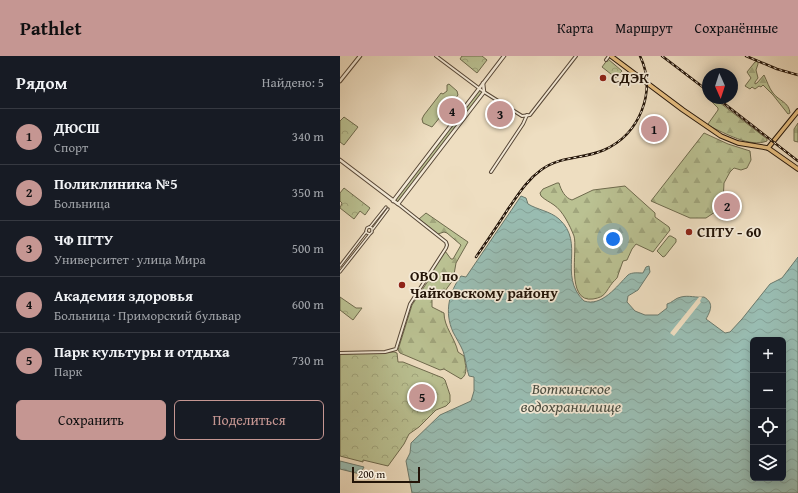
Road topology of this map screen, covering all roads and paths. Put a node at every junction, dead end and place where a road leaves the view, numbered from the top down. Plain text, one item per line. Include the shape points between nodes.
1 (360, 56) edge
2 (436, 56) edge
3 (504, 56) edge
4 (576, 56) edge
5 (610, 56) edge
6 (606, 60) dead end
7 (340, 81) edge
8 (484, 83) junction
9 (479, 89) junction
10 (484, 92) junction
11 (798, 111) edge
12 (527, 115) junction
13 (768, 148) junction
14 (340, 160) edge
15 (798, 169) edge
16 (491, 172) dead end
17 (393, 201) junction
18 (398, 204) junction
19 (386, 207) dead end
20 (388, 209) dead end
21 (370, 227) junction
22 (373, 229) junction
23 (366, 232) junction
24 (370, 234) junction
25 (340, 266) edge
26 (340, 272) edge
27 (340, 353) edge

1 - 7 street
2 - 9 street
3 - 8 street
4 - 12 street via 530,115
5 - 6 street
5 - 13 main road via 721,136 738,143
8 - 9 street
8 - 10 street
9 - 10 street
9 - 17 street
10 - 12 street via 522,116
10 - 18 street
11 - 13 main road
12 - 16 street
13 - 15 main road
14 - 17 street
17 - 18 street
18 - 27 street via 447,245 410,304 396,349 385,352
19 - 21 street
20 - 22 street
21 - 22 street
21 - 23 street
22 - 24 street
23 - 24 street
23 - 25 street
24 - 26 street

